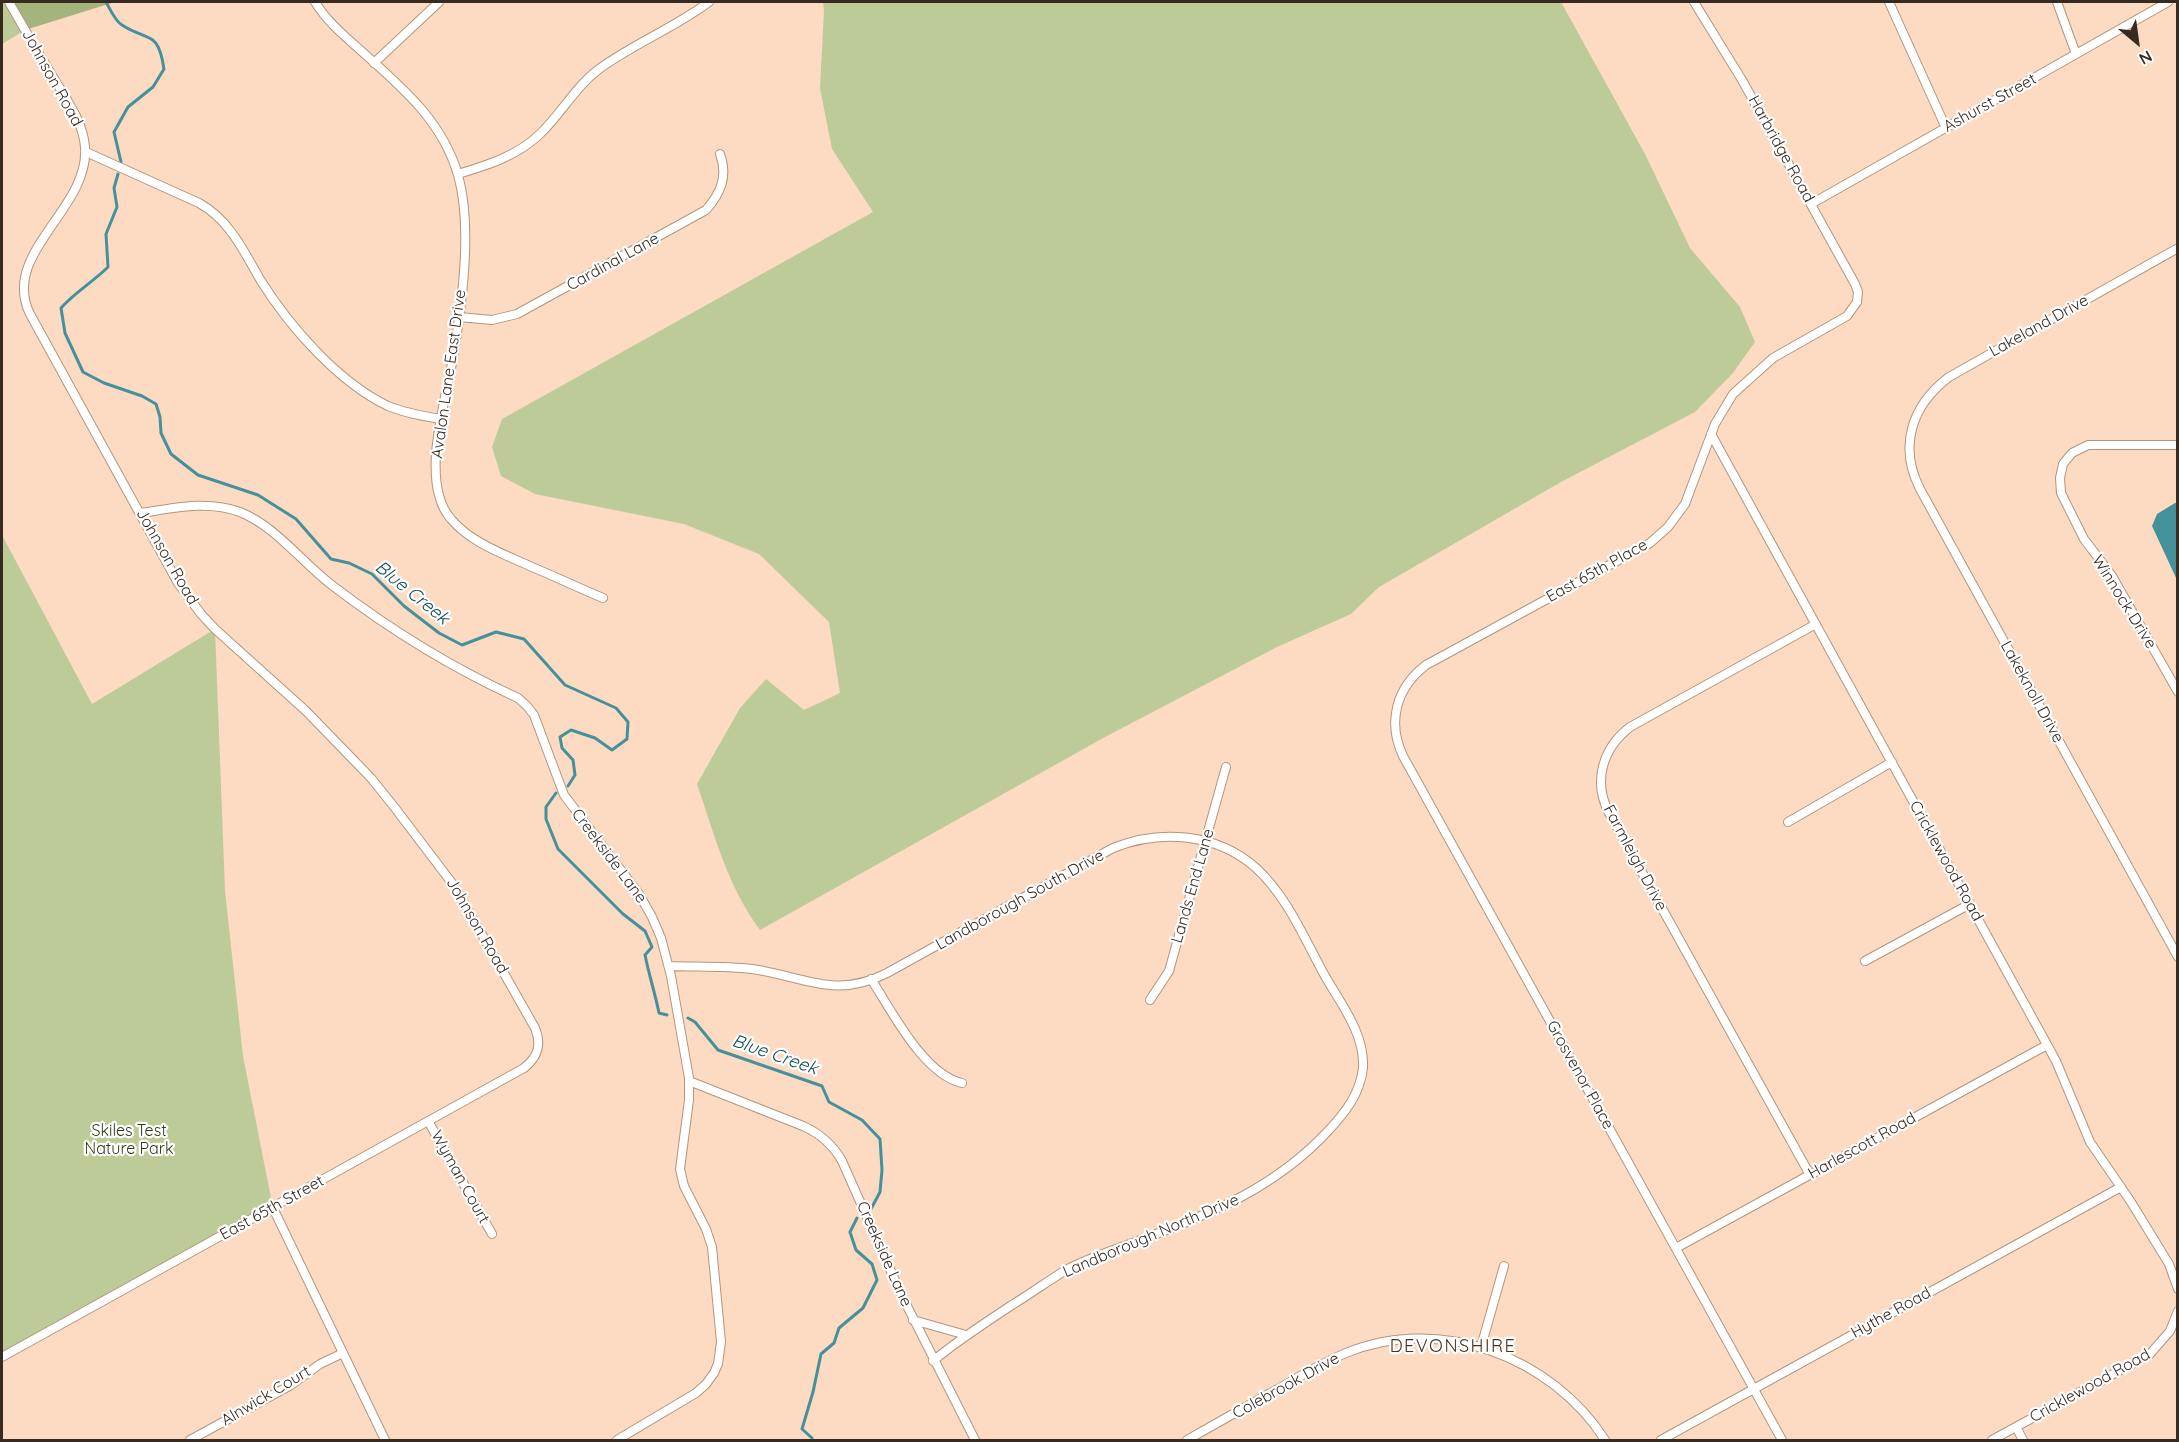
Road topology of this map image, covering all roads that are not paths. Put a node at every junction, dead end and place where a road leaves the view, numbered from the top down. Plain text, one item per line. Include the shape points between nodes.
1 (9, 2) edge
2 (315, 2) edge
3 (439, 2) edge
4 (709, 2) edge
5 (1694, 2) edge
6 (1889, 2) edge
7 (2057, 2) edge
8 (2168, 2) edge
9 (2076, 54) junction
10 (374, 63) junction
11 (1946, 128) junction
12 (86, 152) junction
13 (720, 154) dead end
14 (458, 174) junction
15 (1811, 204) junction
16 (2178, 248) edge
17 (1857, 302) joint
18 (459, 317) junction
19 (441, 419) junction
20 (1915, 420) joint
21 (1711, 434) junction
22 (2178, 446) edge
23 (141, 513) junction
24 (603, 598) dead end
25 (1816, 624) junction
26 (2178, 692) edge
27 (1397, 705) joint
28 (1892, 762) junction
29 (1226, 767) dead end
30 (1788, 822) dead end
31 (1207, 840) junction
32 (1970, 904) junction
33 (2178, 957) edge
34 (1865, 961) dead end
35 (1319, 963) joint
36 (669, 966) junction
37 (871, 979) junction
38 (1150, 1000) dead end
39 (2047, 1045) junction
40 (538, 1052) joint
41 (689, 1082) junction
42 (962, 1083) dead end
43 (428, 1121) junction
44 (1810, 1175) junction
45 (2121, 1187) junction
46 (273, 1208) junction
47 (492, 1234) dead end
48 (1676, 1248) junction
49 (1504, 1266) dead end
50 (2178, 1289) edge
51 (2178, 1311) edge
52 (913, 1320) junction
53 (966, 1335) junction
54 (1481, 1347) junction
55 (343, 1353) junction
56 (2, 1357) edge
57 (933, 1361) junction
58 (1754, 1388) junction
59 (2016, 1428) junction
60 (190, 1440) edge
61 (385, 1440) edge
62 (617, 1440) edge
63 (975, 1440) edge
64 (1186, 1440) edge
65 (1605, 1440) edge
66 (1660, 1440) edge
67 (1782, 1440) edge
68 (1992, 1440) edge
69 (2023, 1440) edge

1 - 12 street, Johnson Road via 77,119
2 - 10 street, Avalon Lane East Drive via 329,21
3 - 10 street
4 - 14 street via 599,69 539,135 522,148
5 - 15 street, Harbridge Road via 1734,65
6 - 11 street
7 - 9 street
8 - 9 street, Ashurst Street
9 - 11 street, Ashurst Street
10 - 14 street, Avalon Lane East Drive via 427,114 447,145
11 - 15 street, Ashurst Street
12 - 19 street via 213,211 228,226 285,316 324,358 388,406
12 - 23 street, Johnson Road via 78,186 28,267 25,299
13 - 18 street, Cardinal Lane via 722,184 706,210 517,314 492,320
14 - 18 street, Avalon Lane East Drive via 466,229
15 - 17 street, Harbridge Road via 1855,284
16 - 20 street, Lakeland Drive via 1949,377 1929,394
17 - 21 street, East 65th Place via 1847,316 1758,369 1733,394
18 - 19 street, Avalon Lane East Drive
19 - 24 street, Avalon Lane East Drive via 436,474 441,502 451,519 492,549
20 - 33 street, Lakeknoll Drive via 1910,450 1918,485
21 - 25 street, Cricklewood Road
21 - 27 street, East 65th Place via 1685,504 1657,537 1426,665 1412,677
22 - 26 street, Winnock Drive via 2088,445 2069,456 2060,478 2062,496 2084,539 2112,576
23 - 36 street, Creekside Lane via 200,506 243,513 266,527 333,586 417,646 524,703 534,715 564,795 644,902
23 - 40 street, Johnson Road via 178,583 201,614 363,770 439,864 535,1028
25 - 28 street, Cricklewood Road
25 - 44 street, Farmleigh Drive via 1619,735 1604,760 1601,782 1608,811
27 - 48 street, Grosvenor Place via 1395,731 1403,756
28 - 30 street
28 - 32 street, Cricklewood Road
29 - 31 street, Lands End Lane
31 - 35 street, Landborough South Drive via 1238,855 1265,877
31 - 37 street, Landborough South Drive via 1159,837 1113,848
31 - 38 street, Lands End Lane via 1169,971
32 - 34 street
32 - 39 street, Cricklewood Road
35 - 53 street, Landborough North Drive via 1357,1032 1363,1058 1355,1096 1319,1141 1257,1189 1211,1213 1066,1270
36 - 37 street, Landborough South Drive via 752,969 822,985
36 - 41 street, Creekside Lane
37 - 42 street via 928,1063 945,1077
39 - 44 street, Harlescott Road
39 - 45 street, Cricklewood Road via 2088,1136
40 - 43 street, East 65th Street via 524,1068
41 - 52 street, Creekside Lane via 803,1126 832,1147 842,1161
41 - 62 street via 680,1169 710,1240 720,1355 703,1388
43 - 46 street, East 65th Street
43 - 47 street, Wyman Court
44 - 48 street, Harlescott Road
45 - 50 street, Cricklewood Road via 2171,1267
45 - 58 street, Hythe Road
46 - 55 street
46 - 56 street, East 65th Street
48 - 58 street, Grosvenor Place
49 - 54 street
51 - 59 street, Cricklewood Road via 2170,1331 2150,1354
52 - 53 street
52 - 57 street, Creekside Lane
53 - 57 street, Landborough North Drive
54 - 64 street, Colebrook Drive via 1426,1339 1362,1348 1329,1360
54 - 65 street, Colebrook Drive via 1522,1364 1556,1385
55 - 60 street, Alnwick Court
55 - 61 street
57 - 63 street, Creekside Lane
58 - 66 street, Hythe Road
58 - 67 street, Grosvenor Place
59 - 68 street
59 - 69 street

